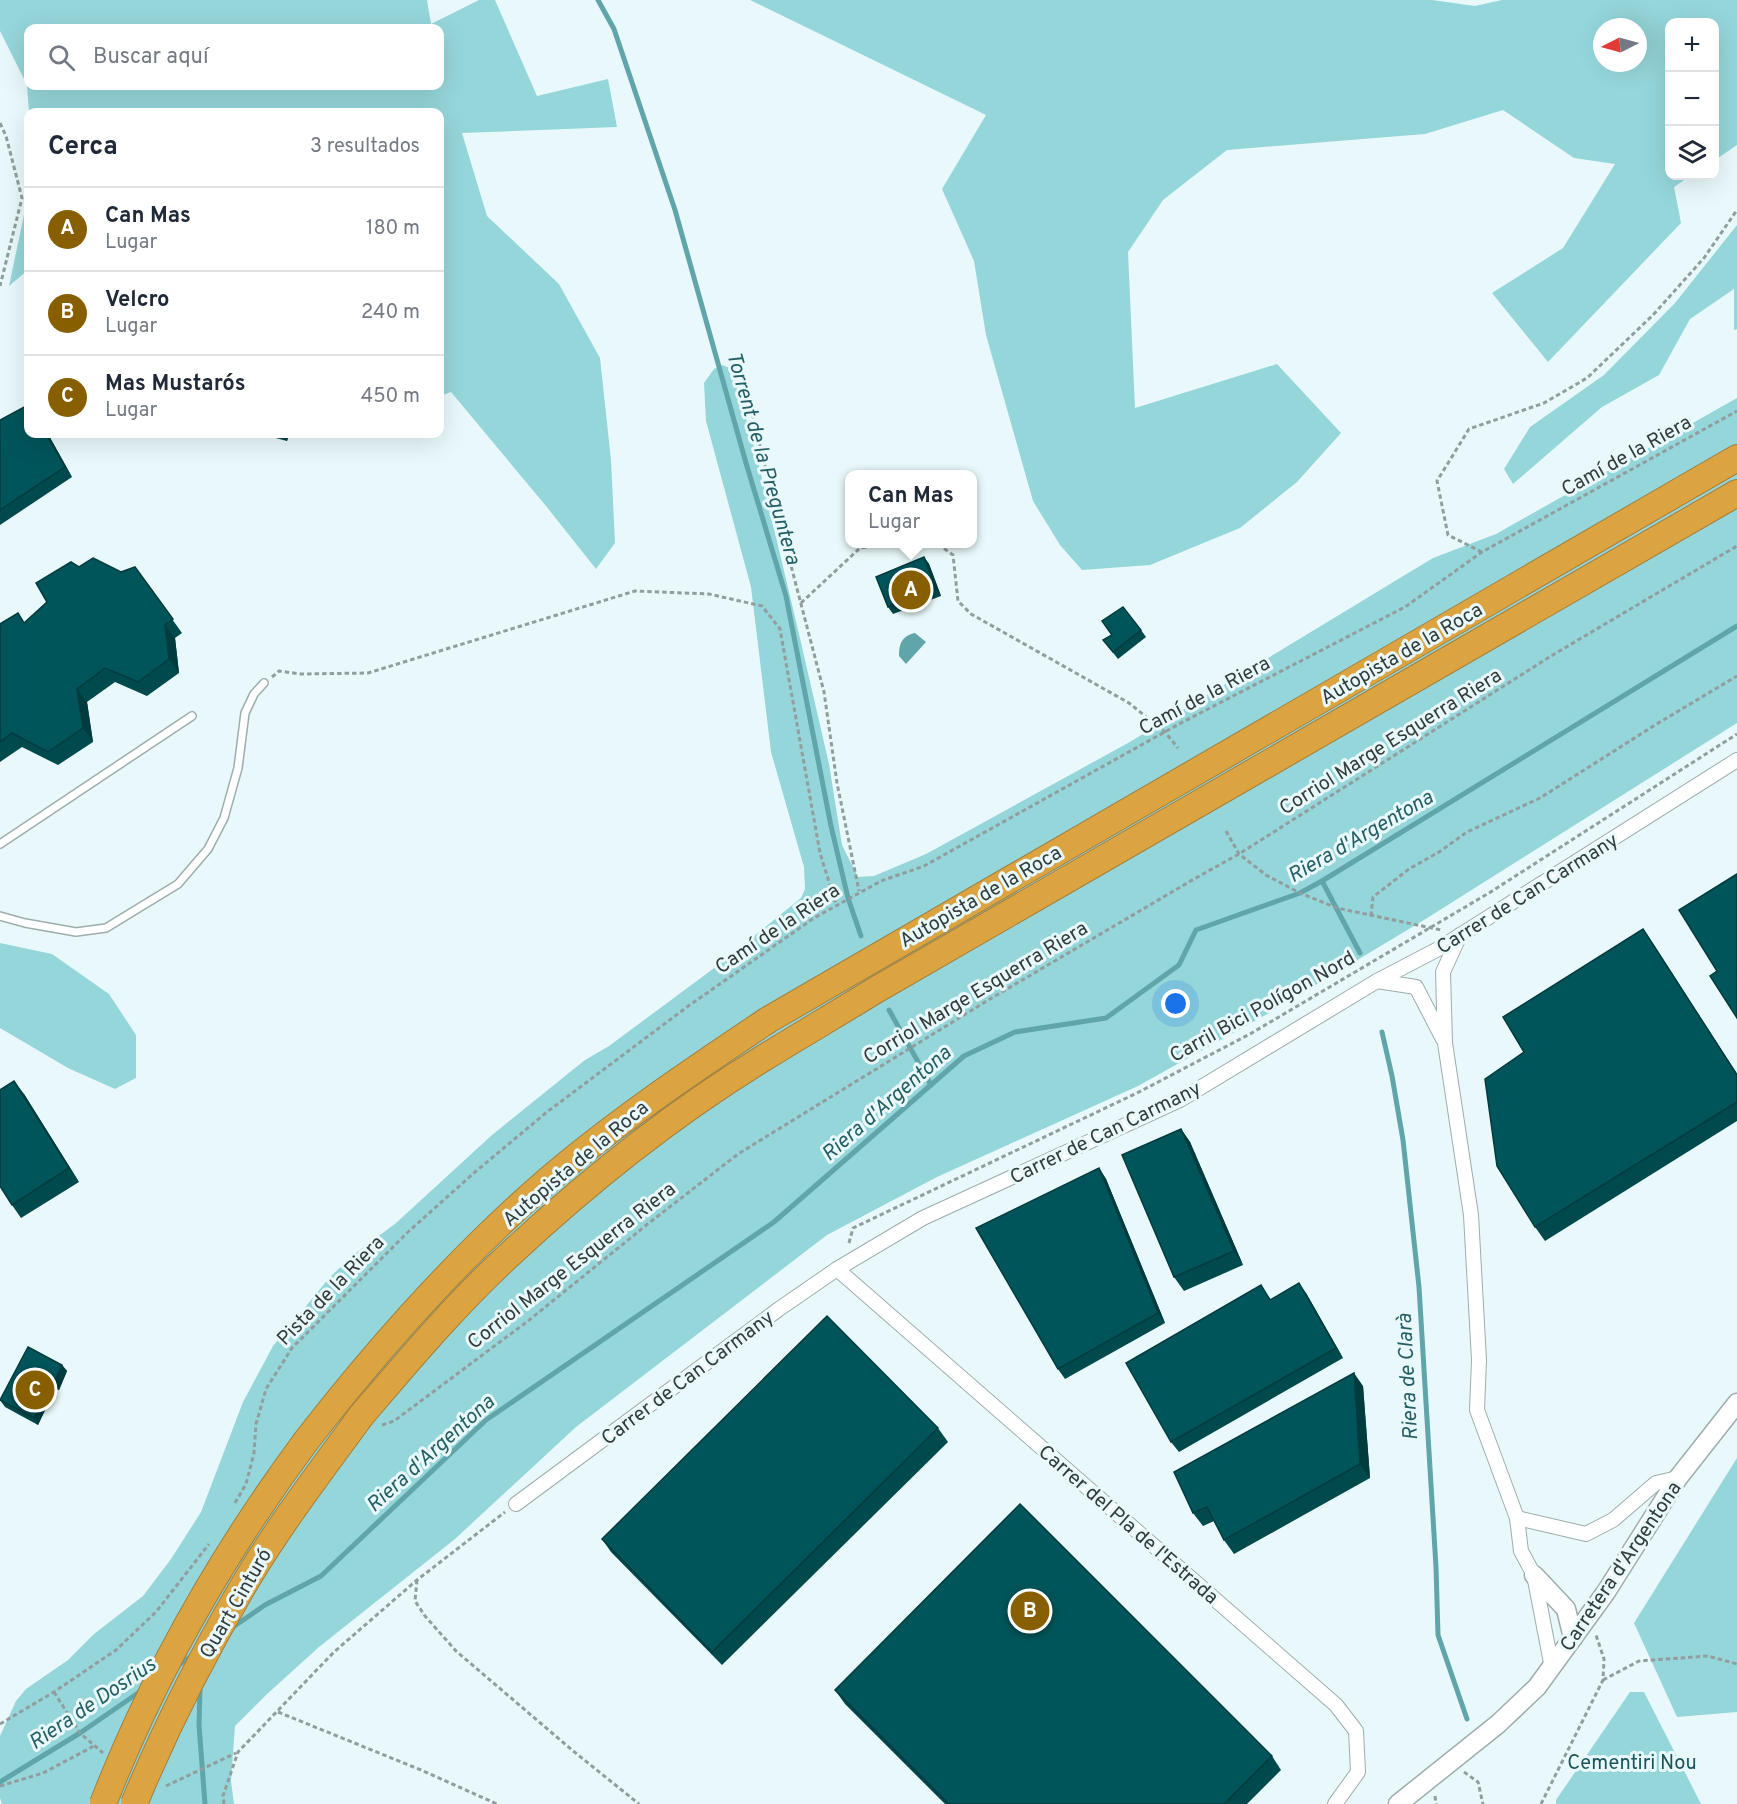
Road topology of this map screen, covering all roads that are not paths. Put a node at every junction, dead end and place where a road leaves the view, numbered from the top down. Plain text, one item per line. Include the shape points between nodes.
1 (1737, 458) edge
2 (1737, 493) edge
3 (264, 683) road end
4 (192, 716) dead end
5 (1737, 760) edge
6 (0, 844) edge
7 (0, 916) edge
8 (1460, 934) junction
9 (1377, 981) junction
10 (1445, 1043) junction
11 (837, 1269) junction
12 (1737, 1403) edge
13 (367, 1423) joint
14 (306, 1440) joint
15 (1678, 1478) junction
16 (516, 1504) road end
17 (1517, 1518) junction
18 (1534, 1575) junction
19 (1573, 1638) junction
20 (1552, 1668) junction
21 (102, 1804) edge
22 (134, 1804) edge
23 (1335, 1804) edge
24 (1398, 1804) edge

1 - 14 highway, Autopista de la Roca via 778,1014 667,1087 547,1181 476,1247 360,1371
2 - 13 highway, Autopista de la Roca via 884,986 692,1106 612,1166 507,1257 456,1308
3 - 7 lane via 245,713 238,768 224,818 208,849 178,884 106,928 76,932
4 - 6 lane
5 - 8 street, Carrer de Can Carmany
8 - 9 street, Carrer de Can Carmany
8 - 10 street via 1443,972
9 - 10 street via 1416,987
9 - 11 street, Carrer de Can Carmany via 1180,1100 923,1218
10 - 17 street via 1471,1215 1479,1360 1477,1410
11 - 16 street, Carrer de Can Carmany
11 - 23 street, Carrer del Pla de l'Estrada via 1336,1705 1356,1731 1358,1772
12 - 15 street, Carretera d'Argentona
13 - 22 highway, Quart Cinturó, bridge via 308,1488 242,1588 164,1735
14 - 21 highway, Quart Cinturó, bridge via 231,1549 191,1619 150,1696
15 - 17 street via 1656,1483 1613,1520 1586,1534
15 - 19 street, Carretera d'Argentona
17 - 18 street via 1521,1551
18 - 19 street via 1566,1609
18 - 20 street
19 - 20 street, Carretera d'Argentona
20 - 24 street, Carretera d'Argentona via 1498,1724

